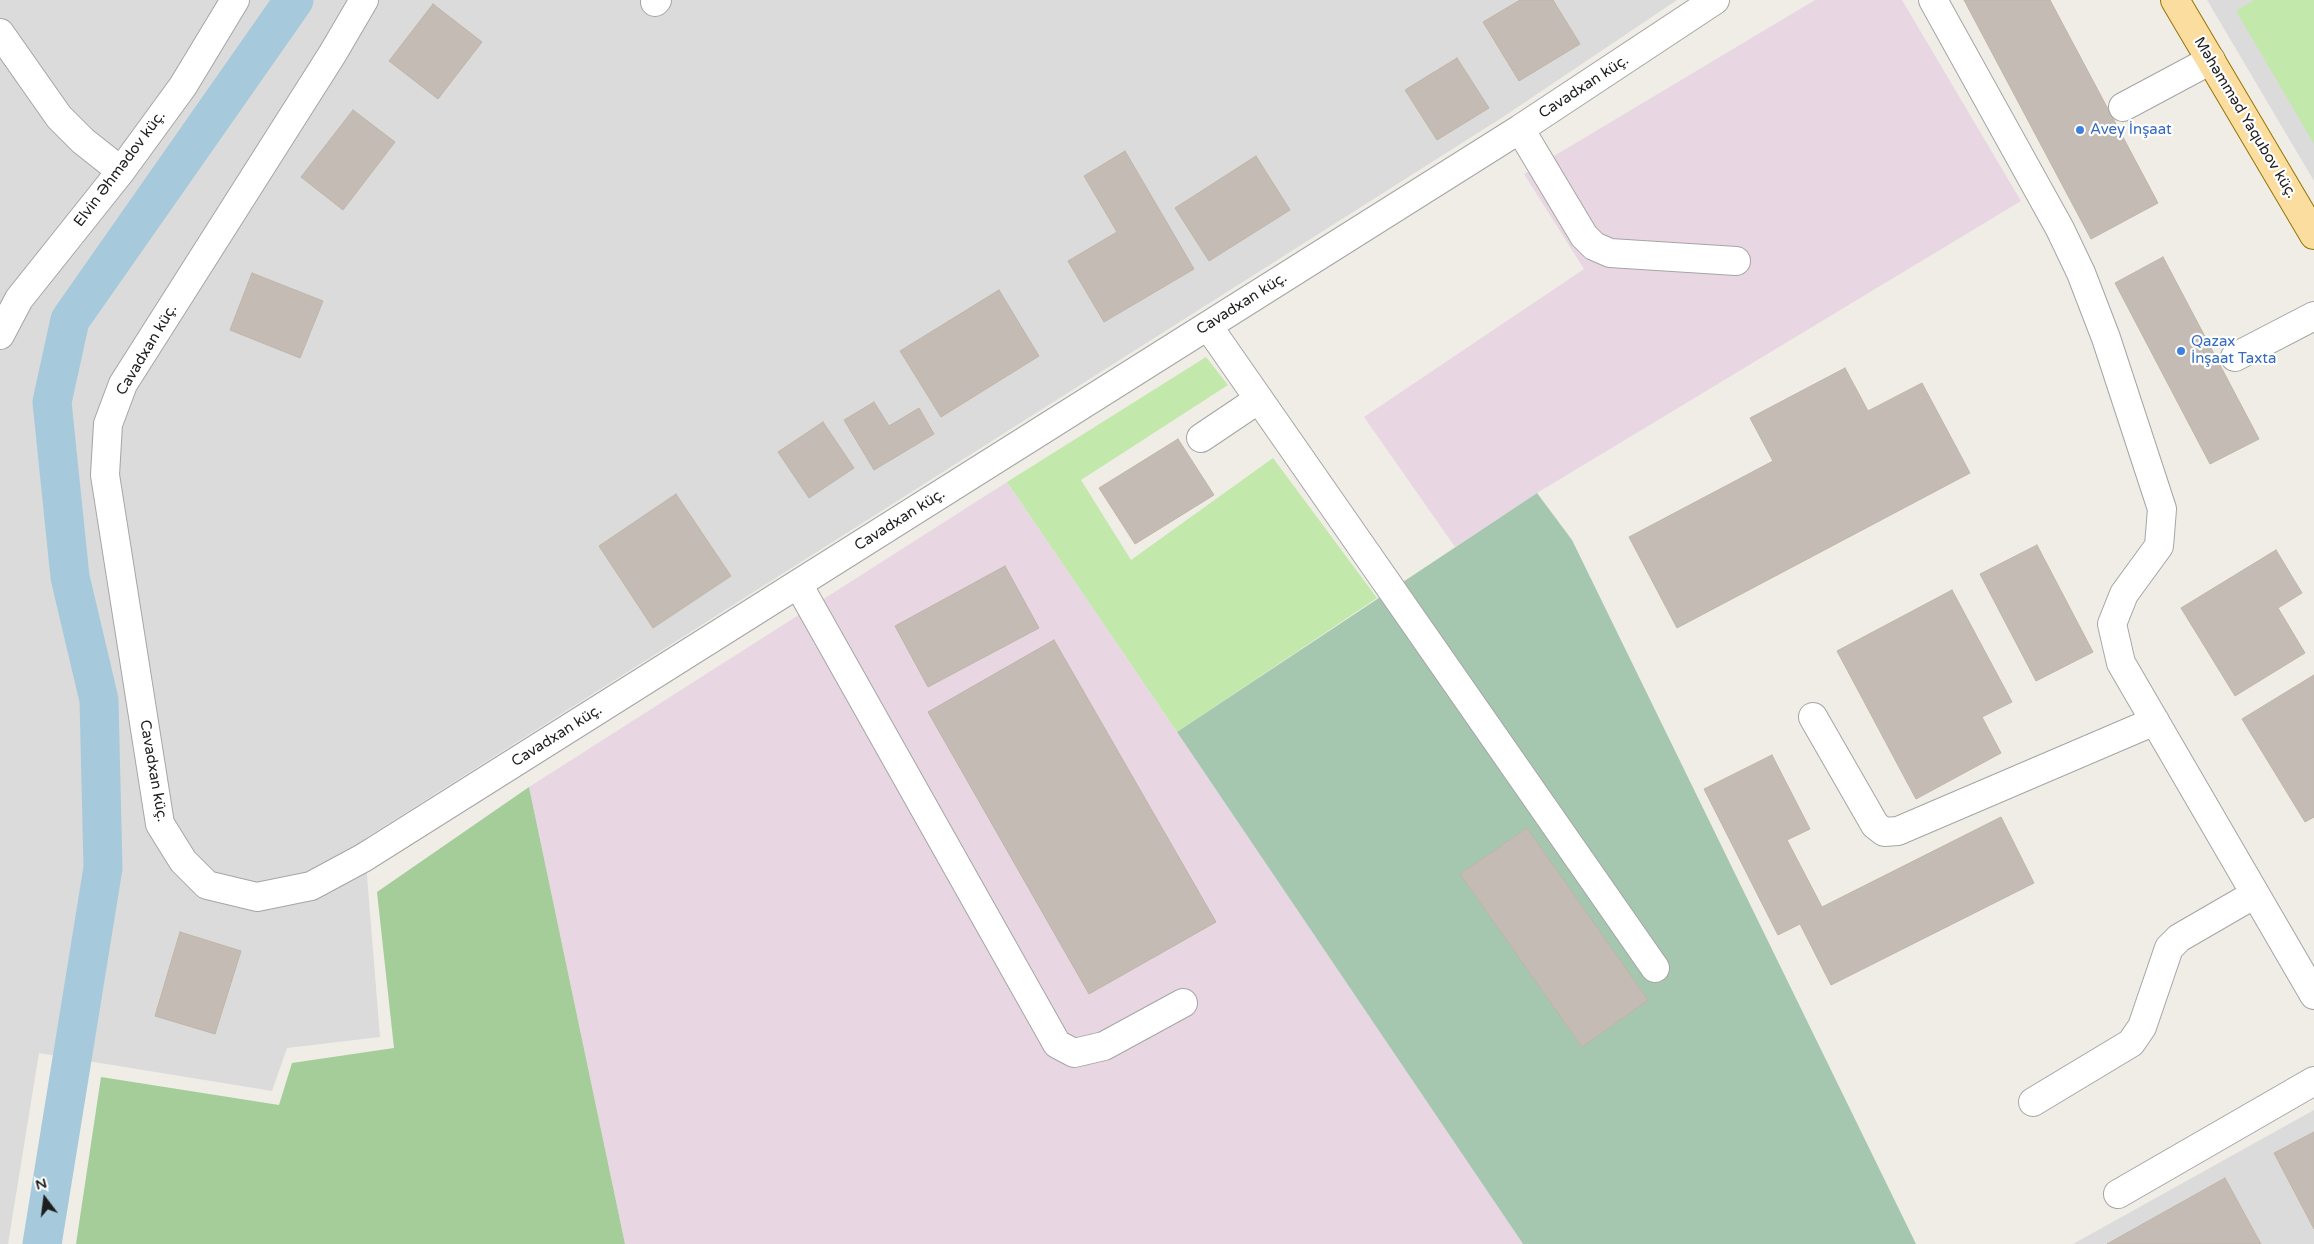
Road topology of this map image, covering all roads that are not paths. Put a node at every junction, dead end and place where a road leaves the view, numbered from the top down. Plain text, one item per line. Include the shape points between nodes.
1 (235, 0) edge
2 (364, 0) edge
3 (1715, 0) edge
4 (1933, 0) edge
5 (2175, 0) edge
6 (0, 33) edge
7 (2210, 60) junction
8 (2123, 107) dead end
9 (1520, 129) junction
10 (121, 171) junction
11 (2314, 235) edge
12 (1736, 261) dead end
13 (2314, 316) edge
14 (1208, 326) junction
15 (0, 334) edge
16 (2235, 356) dead end
17 (1259, 398) junction
18 (1201, 438) dead end
19 (798, 584) junction
20 (1813, 717) dead end
21 (2155, 721) junction
22 (2255, 894) junction
23 (1655, 968) dead end
24 (2314, 995) edge
25 (1183, 1003) dead end
26 (2314, 1082) edge
27 (2033, 1102) dead end
28 (2118, 1194) dead end

1 - 10 street, Elvin Əhmədov küç. via 183,86
2 - 19 street, Cavadxan küç. via 123,384 108,424 105,475 160,824 183,861 207,885 257,897 311,886 363,858
3 - 9 street, Cavadxan küç.
4 - 21 street via 2060,229 2081,273 2106,338 2162,509 2159,546 2124,594 2112,624 2121,663
5 - 7 main road, Məhəmməd Yaqubov küç.
6 - 10 street via 60,116 83,141
7 - 8 street
7 - 11 main road, Məhəmməd Yaqubov küç.
9 - 12 street via 1584,236 1594,246 1610,253
9 - 14 street, Cavadxan küç.
10 - 15 street, Elvin Əhmədov küç. via 19,298
13 - 16 street
14 - 17 street
14 - 19 street, Cavadxan küç.
17 - 18 street
17 - 23 street
19 - 25 street via 1057,1044 1074,1053 1104,1046
20 - 21 street via 1875,825 1884,832 1898,831
21 - 22 street
22 - 24 street
22 - 27 street via 2179,938 2169,948 2142,1027 2130,1043
26 - 28 street

